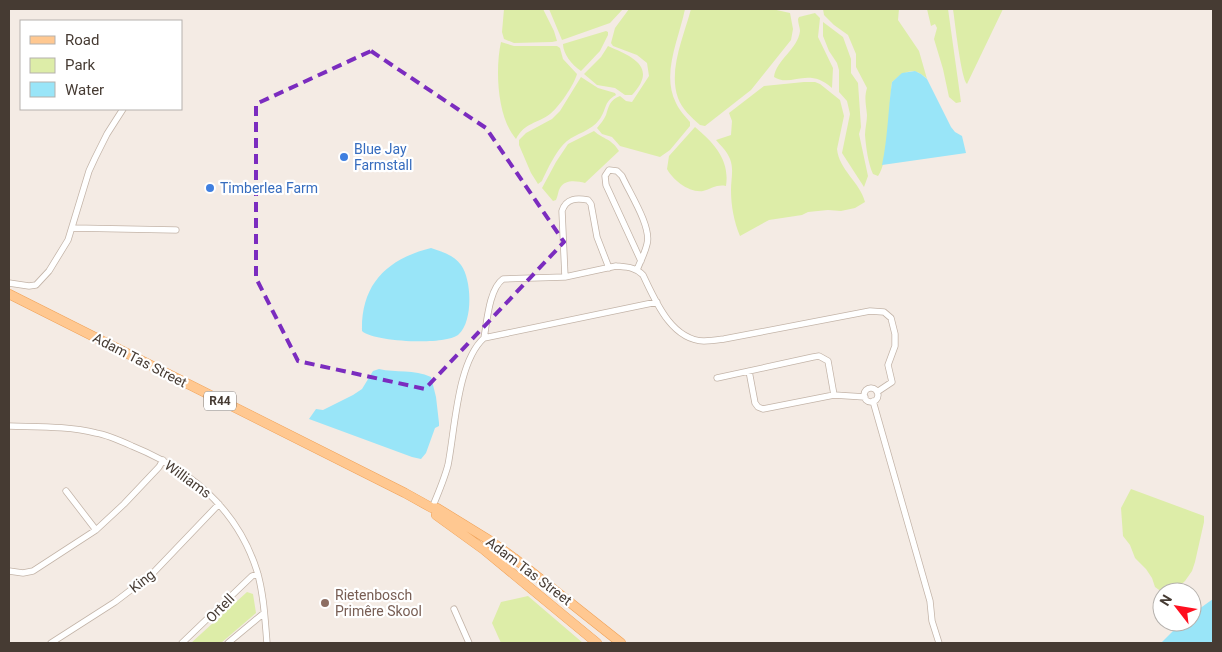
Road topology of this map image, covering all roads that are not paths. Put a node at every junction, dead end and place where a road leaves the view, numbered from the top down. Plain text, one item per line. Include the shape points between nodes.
1 (123, 110) edge
2 (73, 228) junction
3 (176, 230) dead end
4 (640, 261) junction
5 (609, 268) junction
6 (637, 270) junction
7 (565, 277) junction
8 (9, 283) edge
9 (9, 294) edge
10 (657, 302) junction
11 (484, 338) junction
12 (749, 371) junction
13 (717, 378) dead end
14 (877, 392) junction
15 (834, 395) junction
16 (865, 397) junction
17 (873, 401) junction
18 (9, 426) edge
19 (163, 460) junction
20 (66, 491) dead end
21 (219, 504) junction
22 (432, 508) junction
23 (96, 530) junction
24 (9, 571) edge
25 (258, 574) junction
26 (454, 609) dead end
27 (264, 613) junction
28 (51, 643) edge
29 (182, 643) edge
30 (228, 643) edge
31 (267, 643) edge
32 (469, 643) edge
33 (597, 643) edge
34 (621, 643) edge
35 (939, 643) edge

1 - 2 street via 89,171
2 - 3 street
2 - 8 street via 42,281 29,286
4 - 4 street via 648,244 646,228 622,176 609,170 604,176 606,185
4 - 6 street
5 - 6 street
5 - 7 street
5 - 7 street via 594,229 591,204 574,199 566,203 562,212
6 - 10 street
7 - 11 street via 509,278 498,282
9 - 22 main road, Adam Tas Street / R44
10 - 11 street
10 - 14 street via 668,322 680,332 703,341 870,311 884,312 890,318 895,334 895,346 888,365 892,382
11 - 22 street via 466,367 447,468
12 - 13 street
12 - 15 street via 758,407
12 - 15 street via 819,356 828,361
14 - 16 street via 869,388
14 - 17 street via 877,399
15 - 16 street
16 - 17 street
17 - 35 street
18 - 19 street, Williams via 99,433
19 - 21 street, Williams via 179,469
19 - 23 street
20 - 23 street
21 - 25 street, Williams via 241,535
21 - 28 street, King via 153,573
22 - 33 main road, Adam Tas Street / R44 via 435,514 483,548
22 - 34 main road, Adam Tas Street / R44 via 437,508 506,552
23 - 24 street via 33,571
25 - 27 street, Williams
25 - 29 street, Ortell via 252,576
26 - 32 street
27 - 30 street
27 - 31 street, Williams

